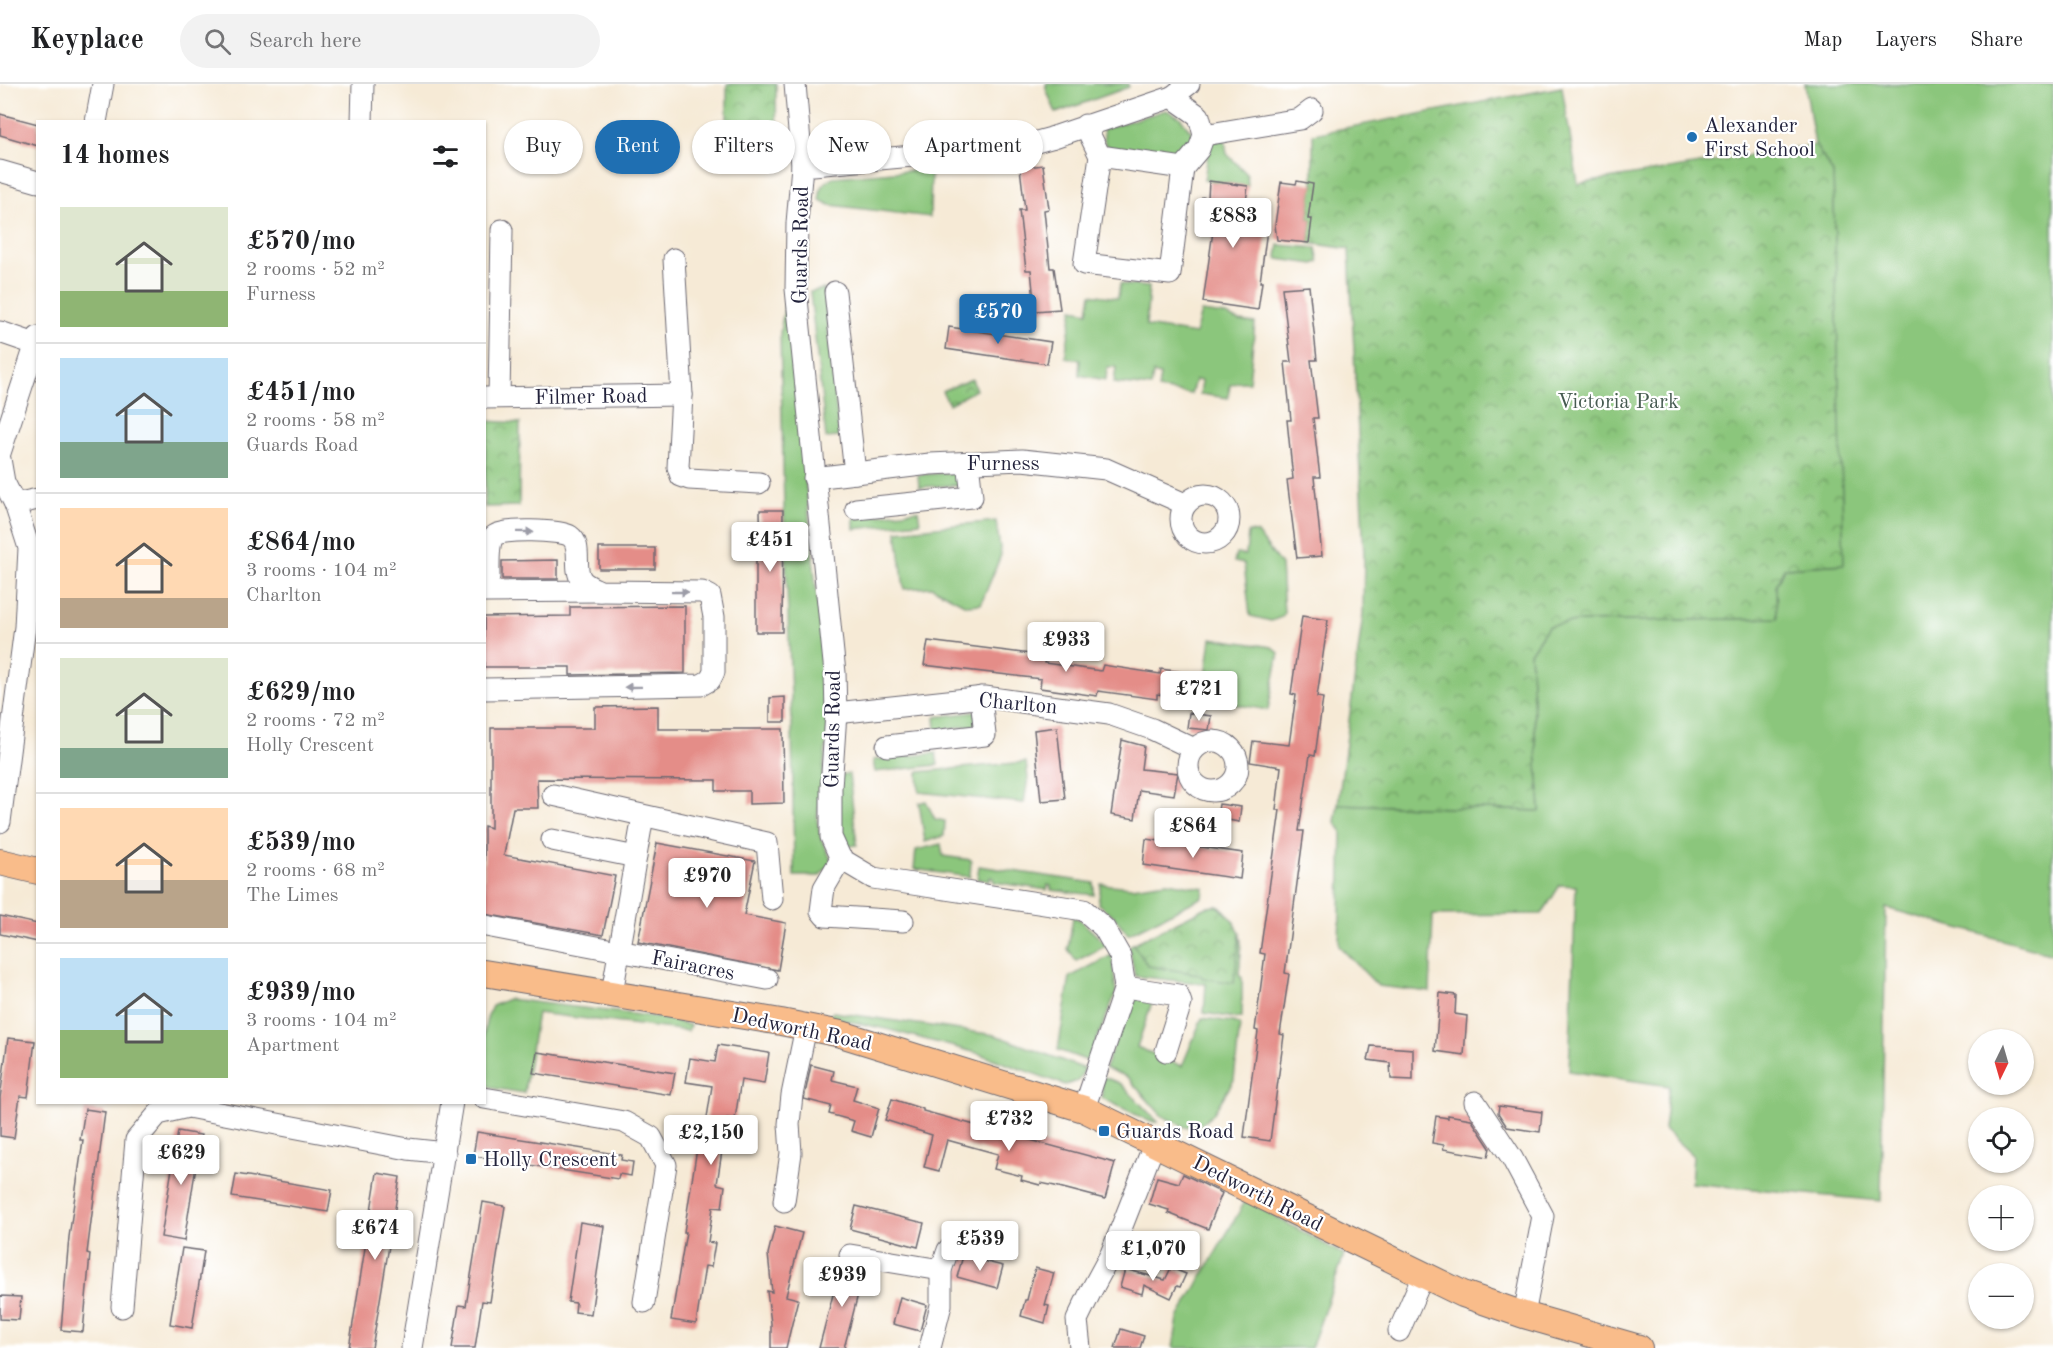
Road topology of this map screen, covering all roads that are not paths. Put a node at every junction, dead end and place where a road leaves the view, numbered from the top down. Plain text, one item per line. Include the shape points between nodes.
1 (103, 84) edge
2 (363, 84) edge
3 (795, 84) edge
4 (1189, 84) edge
5 (1172, 98) junction
6 (1312, 110) dead end
7 (96, 120) edge
8 (362, 120) edge
9 (1085, 125) junction
10 (1204, 135) junction
11 (1100, 156) junction
12 (802, 166) junction
13 (1183, 168) junction
14 (0, 171) edge
15 (36, 181) edge
16 (502, 230) dead end
17 (674, 259) dead end
18 (835, 292) dead end
19 (0, 332) edge
20 (36, 340) edge
21 (682, 395) junction
22 (492, 397) edge
23 (968, 462) junction
24 (1, 464) edge
25 (855, 473) junction
26 (814, 477) junction
27 (759, 483) dead end
28 (36, 499) edge
29 (15, 504) junction
30 (1185, 504) dead end
31 (856, 508) dead end
32 (33, 545) edge
33 (486, 579) edge
34 (600, 591) junction
35 (486, 592) edge
36 (486, 689) edge
37 (981, 697) junction
38 (836, 713) junction
39 (887, 746) dead end
40 (1194, 749) dead end
41 (553, 795) dead end
42 (643, 816) junction
43 (0, 822) edge
44 (552, 840) dead end
45 (636, 857) junction
46 (841, 859) junction
47 (0, 862) edge
48 (36, 871) edge
49 (772, 899) dead end
50 (903, 921) dead end
51 (486, 926) dead end
52 (620, 951) junction
53 (486, 973) edge
54 (767, 979) dead end
55 (1125, 987) junction
56 (612, 993) junction
57 (806, 1027) junction
58 (1166, 1051) dead end
59 (486, 1098) edge
60 (1475, 1102) dead end
61 (452, 1104) edge
62 (1084, 1109) junction
63 (1155, 1142) junction
64 (445, 1153) junction
65 (784, 1202) dead end
66 (850, 1255) dead end
67 (1422, 1275) junction
68 (640, 1290) dead end
69 (127, 1296) dead end
70 (1524, 1315) junction
71 (1399, 1332) dead end
72 (412, 1348) edge
73 (930, 1348) edge
74 (1080, 1348) edge
75 (1639, 1348) edge

1 - 7 street
2 - 8 street
3 - 12 street, Guards Road
4 - 5 street
5 - 9 street
5 - 10 street via 1199,116
6 - 10 street via 1300,119
9 - 11 street
9 - 12 street via 1008,150
10 - 13 street via 1199,149
11 - 13 street
11 - 13 street via 1084,264 1170,274
12 - 26 street, Guards Road via 796,289
14 - 15 street
16 - 22 street, Filmer Road
17 - 21 street
18 - 25 street
19 - 20 street
20 - 24 street
21 - 22 street, Filmer Road
21 - 27 street via 678,467 681,476
23 - 25 street, Furness
23 - 30 street, Furness via 1022,460 1106,469
23 - 31 street via 972,497
24 - 29 street via 4,482
25 - 26 street, Furness
26 - 38 street, Guards Road
28 - 29 street
29 - 32 street
32 - 43 street
33 -> 34 street via 494,535 509,531 557,532 574,539 578,572 582,580
34 - 35 street
34 -> 36 street via 702,592 710,596 714,628 714,672 710,680 687,687
37 - 38 street, Charlton
37 - 39 street via 985,735
37 - 40 street, Charlton via 1109,714
38 - 46 street, Guards Road via 831,837
41 - 42 street
42 - 45 street
42 - 49 street via 767,843
44 - 45 street
45 - 52 street
46 - 50 street via 824,888 821,911 825,916
46 - 55 street via 873,878 1084,910 1104,928 1120,956
47 - 48 main road
51 - 52 street, Fairacres
52 - 54 street, Fairacres
52 - 56 street
53 - 56 main road, Dedworth Road
55 - 58 street via 1178,995 1181,1003
55 - 62 street
56 - 57 main road, Dedworth Road
57 - 62 main road, Dedworth Road via 841,1034
57 - 65 street via 792,1095 791,1154
59 - 68 street via 624,1122 651,1137 666,1165
60 - 70 street via 1512,1158 1543,1216
61 - 64 street
62 - 63 main road, Dedworth Road
63 - 67 main road, Dedworth Road
63 - 74 street via 1112,1254 1077,1320
64 - 69 street via 188,1107 158,1114 136,1140
64 - 72 street
66 - 73 street via 944,1260 941,1305
67 - 70 main road, Dedworth Road
67 - 71 street
70 - 75 main road, Dedworth Road

